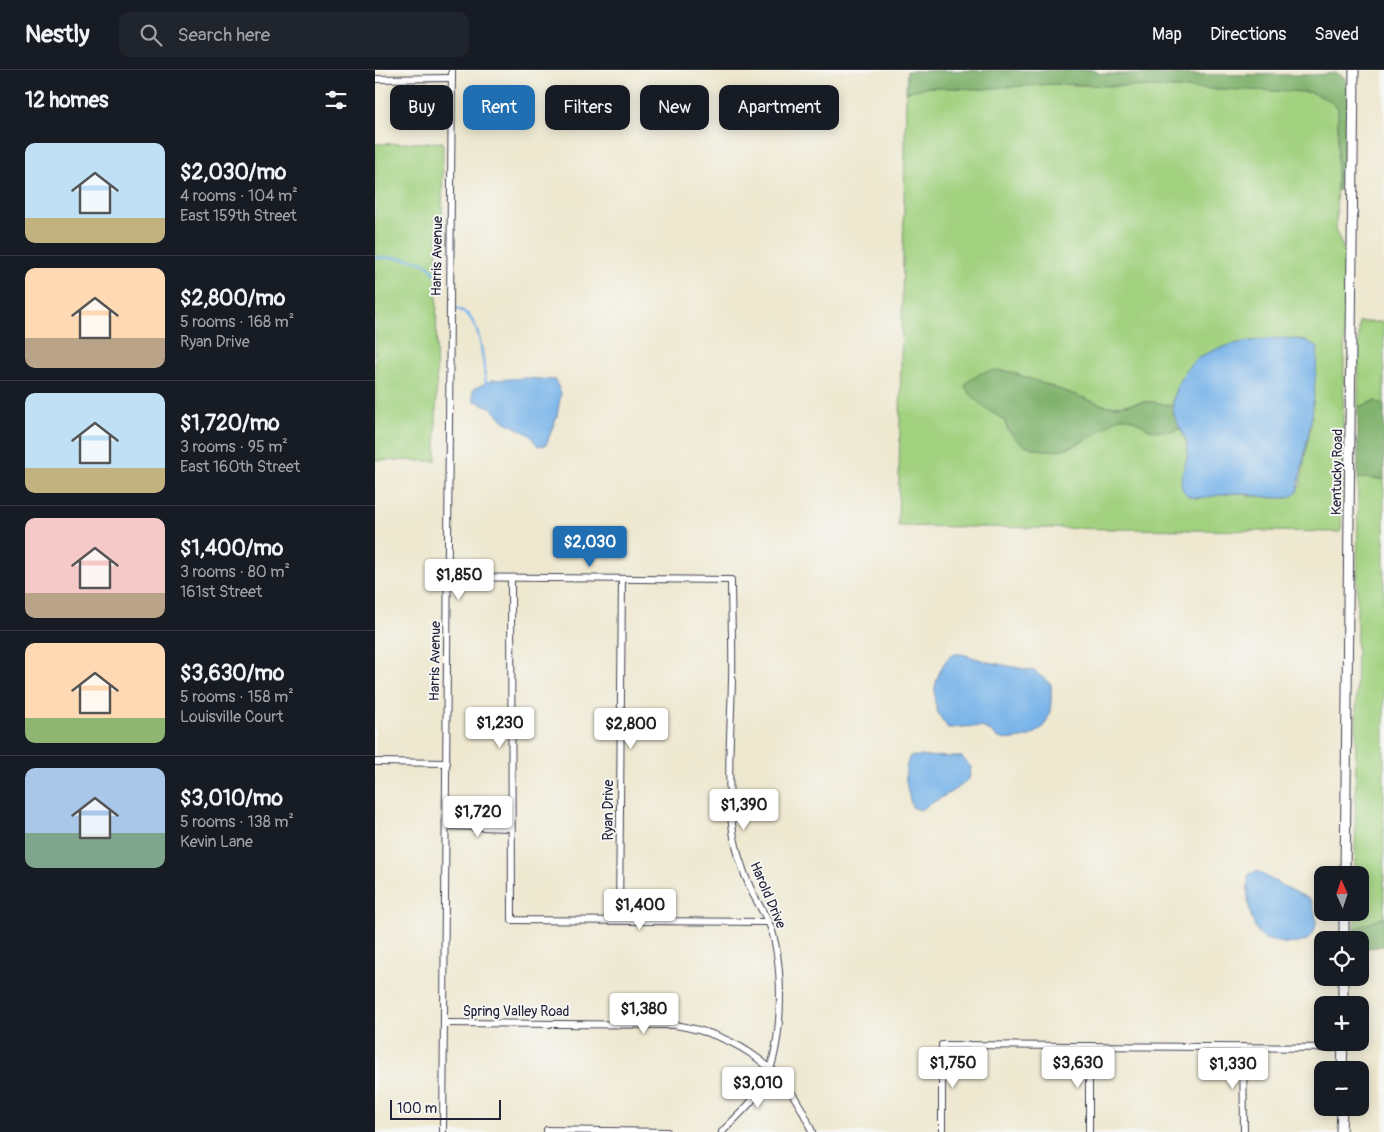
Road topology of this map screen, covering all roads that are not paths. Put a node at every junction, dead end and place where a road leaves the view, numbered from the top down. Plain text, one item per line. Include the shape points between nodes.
1 (452, 70) edge
2 (1354, 70) edge
3 (452, 78) junction
4 (375, 79) edge
5 (449, 578) junction
6 (511, 578) junction
7 (622, 580) junction
8 (375, 762) edge
9 (447, 763) junction
10 (446, 826) junction
11 (511, 828) junction
12 (1345, 866) edge
13 (619, 920) junction
14 (769, 922) junction
15 (444, 1024) junction
16 (1089, 1046) junction
17 (1314, 1046) edge
18 (1243, 1047) junction
19 (771, 1069) junction
20 (1342, 1116) edge
21 (547, 1131) edge
22 (443, 1132) edge
23 (667, 1132) edge
24 (722, 1132) edge
25 (811, 1132) edge
26 (942, 1132) edge
27 (1089, 1132) edge
28 (1244, 1132) edge
29 (1341, 1132) edge

1 - 3 street, Harris Avenue
2 - 12 street, Kentucky Road
3 - 4 street
3 - 5 street, Harris Avenue
5 - 6 street
5 - 9 street, Harris Avenue
6 - 7 street
6 - 11 street
7 - 13 street, Ryan Drive
7 - 14 street, Harold Drive via 731,580 731,820 746,877
8 - 9 street
9 - 10 street, Harris Avenue
10 - 11 street
10 - 15 street, Harris Avenue
11 - 13 street via 512,920
13 - 14 street
14 - 19 street, Harold Drive via 780,998
15 - 19 street, Spring Valley Road via 675,1025 709,1032 727,1040
15 - 22 street, Harris Avenue
16 - 18 street
16 - 26 street via 942,1045
16 - 27 street
17 - 18 street
18 - 28 street
19 - 24 street, Harold Drive via 757,1094
19 - 25 street, Spring Valley Road via 793,1096
20 - 29 street
21 - 23 street

